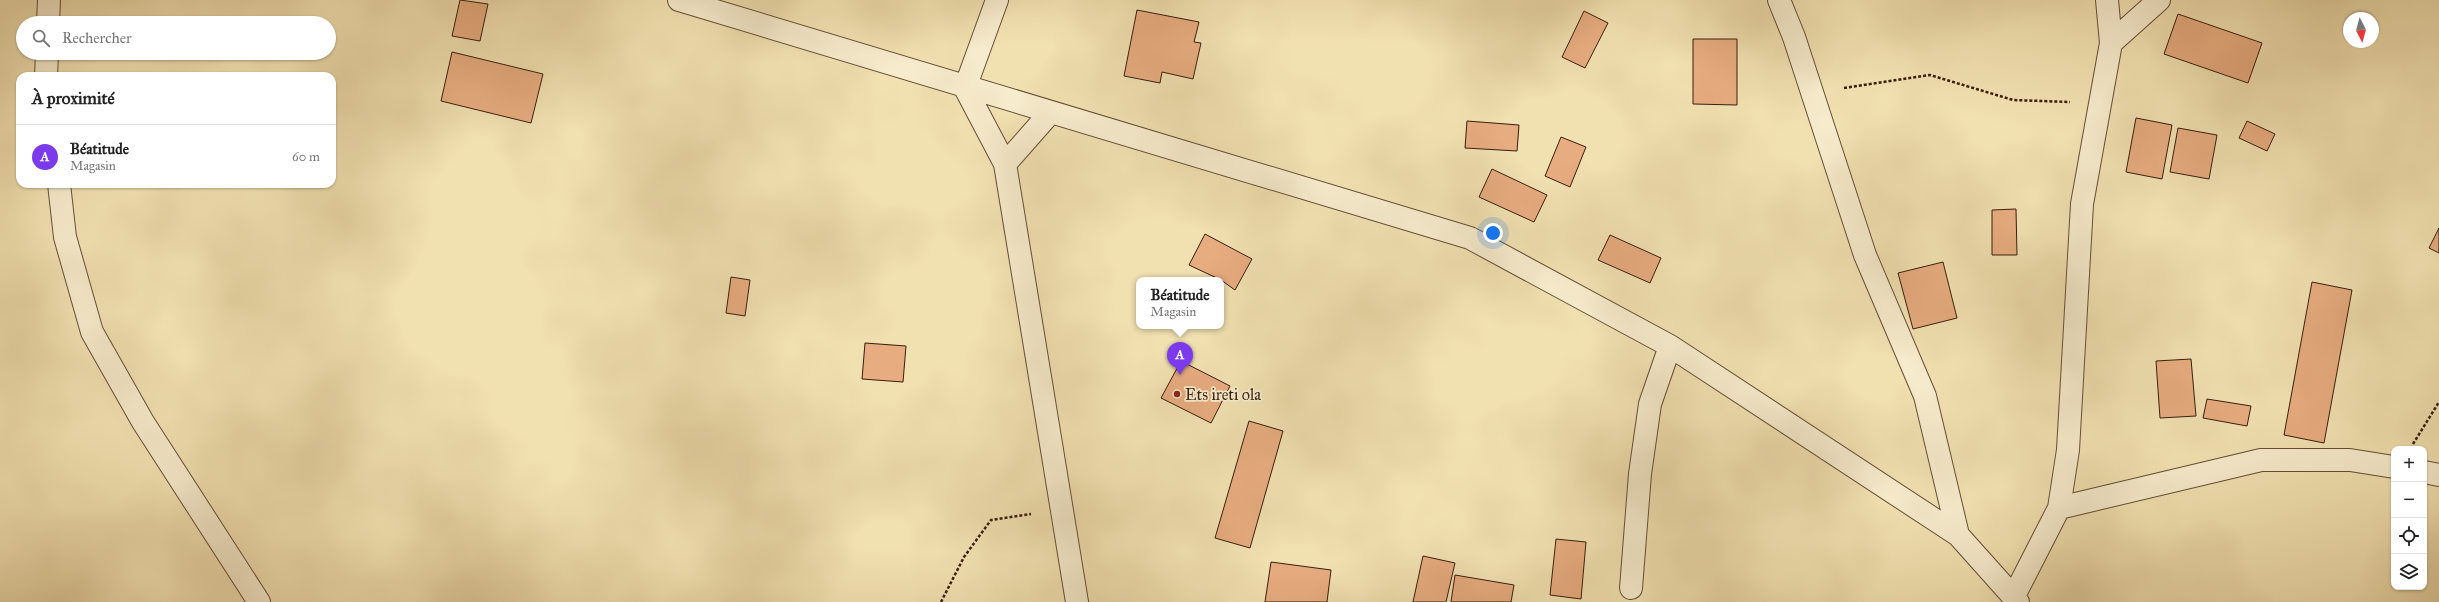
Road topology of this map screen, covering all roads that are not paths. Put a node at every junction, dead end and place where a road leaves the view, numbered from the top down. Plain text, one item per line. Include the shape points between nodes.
1 (49, 0) edge
2 (679, 0) edge
3 (997, 0) edge
4 (1779, 0) edge
5 (2106, 0) edge
6 (2159, 0) edge
7 (48, 16) edge
8 (2111, 42) junction
9 (47, 60) edge
10 (46, 72) edge
11 (965, 88) junction
12 (1050, 113) junction
13 (1005, 164) junction
14 (59, 188) edge
15 (1670, 346) junction
16 (2391, 467) edge
17 (2427, 473) edge
18 (2439, 475) edge
19 (2059, 508) junction
20 (1958, 535) junction
21 (1630, 588) dead end
22 (2016, 600) edge
23 (259, 602) edge
24 (1077, 602) edge

1 - 7 street
2 - 11 street
3 - 11 street
4 - 20 street via 1794,37 1865,255 1925,396
5 - 8 street
6 - 8 street
8 - 19 street via 2082,204 2068,450
9 - 10 street
11 - 12 street
11 - 13 street
12 - 13 street
12 - 15 street via 1470,238
13 - 24 street
14 - 23 street via 65,237 92,332 143,422
15 - 20 street
15 - 21 street via 1650,404 1640,474
16 - 19 street via 2350,460 2260,460
17 - 18 street
19 - 22 street
20 - 22 street

